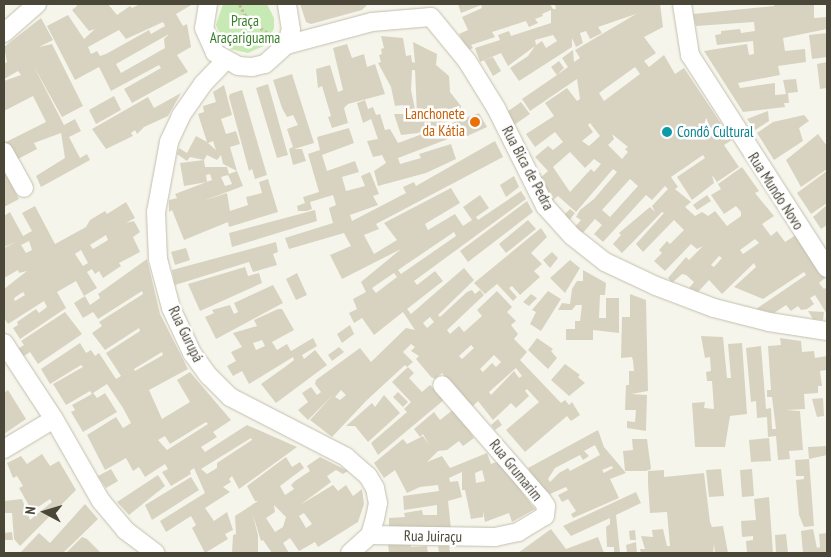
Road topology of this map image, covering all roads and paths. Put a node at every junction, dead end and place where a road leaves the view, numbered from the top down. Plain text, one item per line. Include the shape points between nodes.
1 (37, 4) edge
2 (208, 4) edge
3 (239, 4) edge
4 (287, 4) edge
5 (682, 4) edge
6 (432, 11) edge
7 (248, 20) junction
8 (4, 34) edge
9 (286, 45) junction
10 (225, 61) junction
11 (4, 152) edge
12 (24, 188) dead end
13 (827, 268) edge
14 (827, 332) edge
15 (4, 343) edge
16 (442, 385) dead end
17 (54, 419) junction
18 (4, 449) edge
19 (370, 535) junction
20 (496, 537) joint
21 (155, 553) edge
22 (350, 553) edge

1 - 8 street
2 - 10 street via 204,28 207,42
3 - 7 path
4 - 9 street via 291,30
5 - 13 street, Rua Mundo Novo via 690,55
6 - 9 street, Rua Bica de Pedra via 372,22
6 - 14 street, Rua Bica de Pedra via 496,108 545,206 572,236 605,262 714,308
7 - 9 path
7 - 10 path
9 - 10 street via 265,64 238,66
10 - 19 street, Rua Gurupá via 203,84 181,116 169,142 161,175 156,212 158,259 171,308 192,353 208,376 230,397 346,457 368,476 378,503
11 - 12 street
15 - 17 street
16 - 20 street, Rua Grumarim via 498,445 546,506 541,521 518,532
17 - 18 street
17 - 21 street via 101,501 124,530
19 - 20 street, Rua Juiraçu
19 - 22 street

